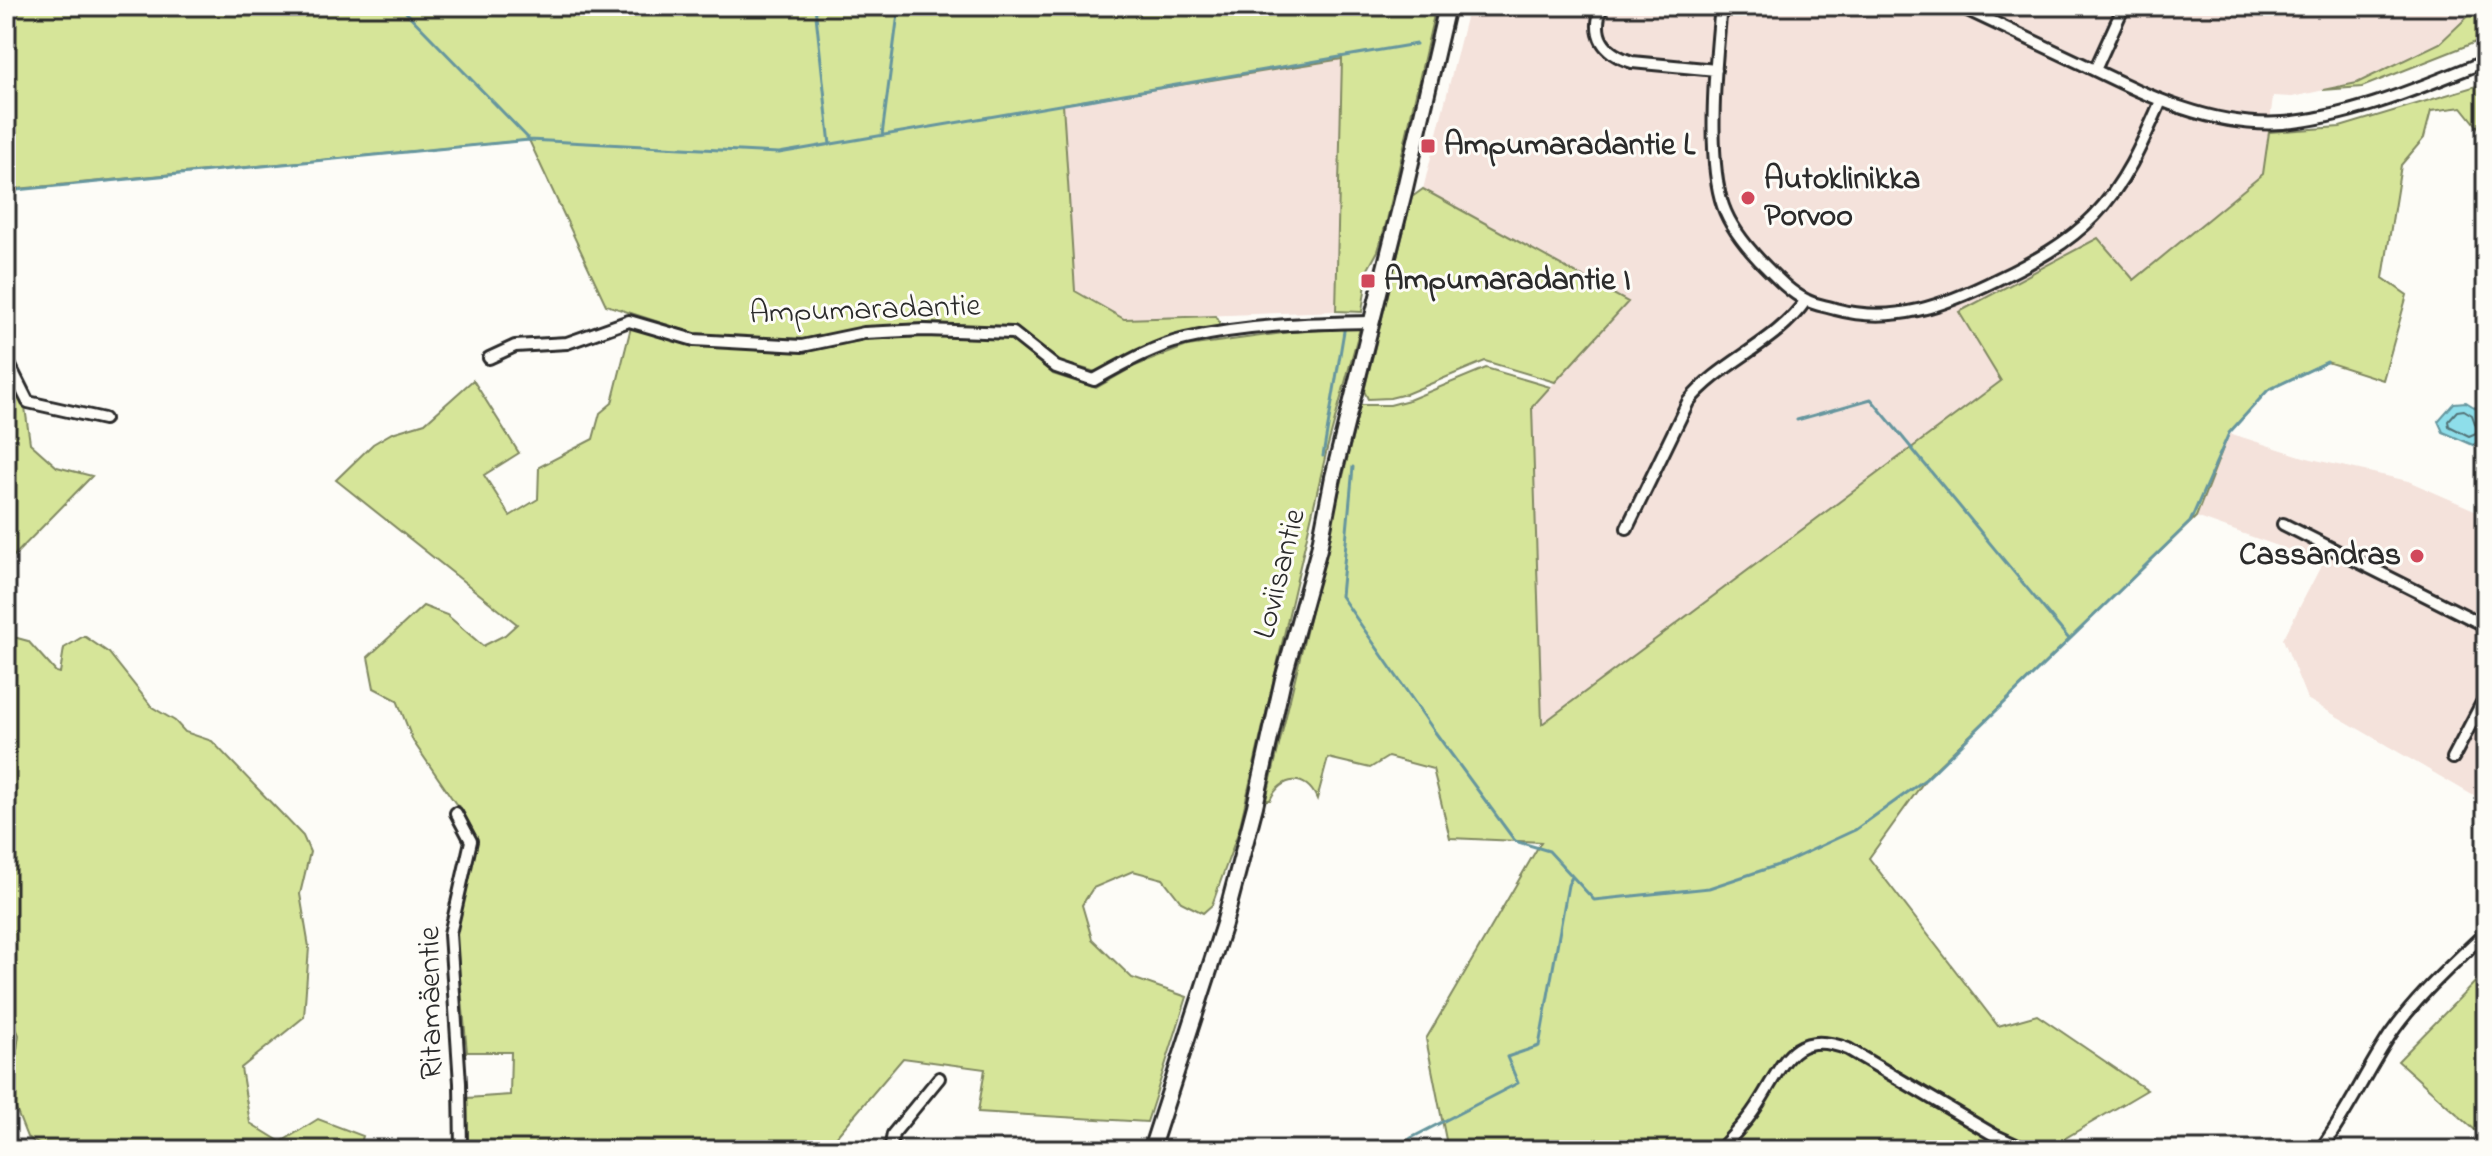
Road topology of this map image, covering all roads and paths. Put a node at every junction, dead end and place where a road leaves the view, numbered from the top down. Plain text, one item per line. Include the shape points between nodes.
1 (1447, 6) edge
2 (1602, 6) edge
3 (1721, 6) edge
4 (1959, 6) edge
5 (2124, 6) edge
6 (2486, 61) edge
7 (1716, 70) junction
8 (2095, 70) junction
9 (2161, 101) junction
10 (1806, 300) junction
11 (1372, 322) junction
12 (6, 358) edge
13 (489, 358) dead end
14 (104, 419) dead end
15 (2283, 524) dead end
16 (1627, 528) dead end
17 (2486, 626) edge
18 (2486, 695) edge
19 (2453, 758) dead end
20 (456, 813) dead end
21 (2486, 932) edge
22 (939, 1078) dead end
23 (461, 1150) edge
24 (890, 1150) edge
25 (1151, 1150) edge
26 (1720, 1150) edge
27 (2027, 1150) edge
28 (2320, 1150) edge

1 - 11 main road, Loviisantie
2 - 7 street via 1600,40 1618,58
3 - 7 street
4 - 8 street
5 - 8 street
6 - 9 street via 2379,102 2284,123 2231,120
7 - 10 street via 1715,158 1723,206 1746,246
8 - 9 street
9 - 10 street via 2115,190 2057,247 1964,296 1914,312 1868,314
10 - 16 street via 1797,314 1709,378 1688,402
11 - 13 street, Ampumaradantie via 1285,324 1183,339 1094,380 1056,367 1013,333 864,333 802,346 694,340 629,321 567,343 515,346
11 - 25 main road, Loviisantie via 1224,924
12 - 14 street via 28,402
15 - 17 street
18 - 19 street
20 - 23 street, Ritamäentie via 471,841 450,934
21 - 28 street via 2392,1032
22 - 24 street via 893,1134
26 - 27 street via 1756,1108 1788,1056 1804,1045 1823,1043 1848,1049

